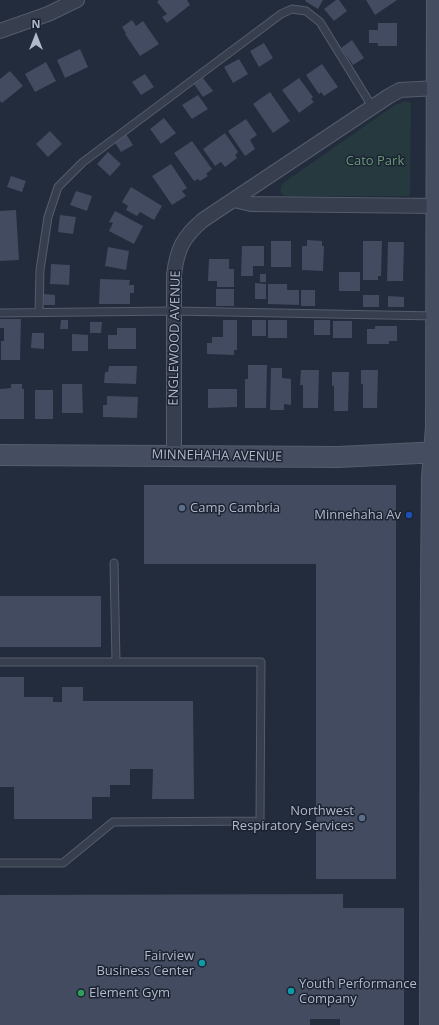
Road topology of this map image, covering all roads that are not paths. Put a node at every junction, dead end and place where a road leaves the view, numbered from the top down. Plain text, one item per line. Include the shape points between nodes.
1 (78, 0) edge
2 (437, 0) edge
3 (0, 31) edge
4 (438, 98) edge
5 (373, 108) junction
6 (234, 200) junction
7 (438, 206) junction
8 (437, 310) edge
9 (173, 311) junction
10 (39, 312) junction
11 (0, 314) edge
12 (436, 452) edge
13 (0, 455) edge
14 (174, 455) junction
15 (114, 563) dead end
16 (435, 582) edge
17 (0, 662) edge
18 (116, 662) junction
19 (435, 707) edge
20 (435, 837) edge
21 (0, 863) edge
22 (434, 969) edge
23 (430, 1025) edge

1 - 3 street
2 - 4 street
4 - 5 street, ENGLEWOOD AVENUE via 400,90
4 - 7 street
5 - 6 street, ENGLEWOOD AVENUE
5 - 10 lane via 320,22 306,11 292,9 281,14 83,162 58,187 48,217 41,263
6 - 7 street via 251,204
6 - 9 street, ENGLEWOOD AVENUE via 192,230 182,243 174,275
7 - 8 street
8 - 9 lane
8 - 12 street
9 - 10 lane
9 - 14 street, ENGLEWOOD AVENUE
10 - 11 lane
12 - 14 street, MINNEHAHA AVENUE via 339,457
12 - 16 street
13 - 14 street, MINNEHAHA AVENUE
15 - 18 lane
16 - 19 street
17 - 18 lane
18 - 21 lane via 261,662 260,821 113,822 63,863
19 - 20 street
20 - 22 street
22 - 23 street

